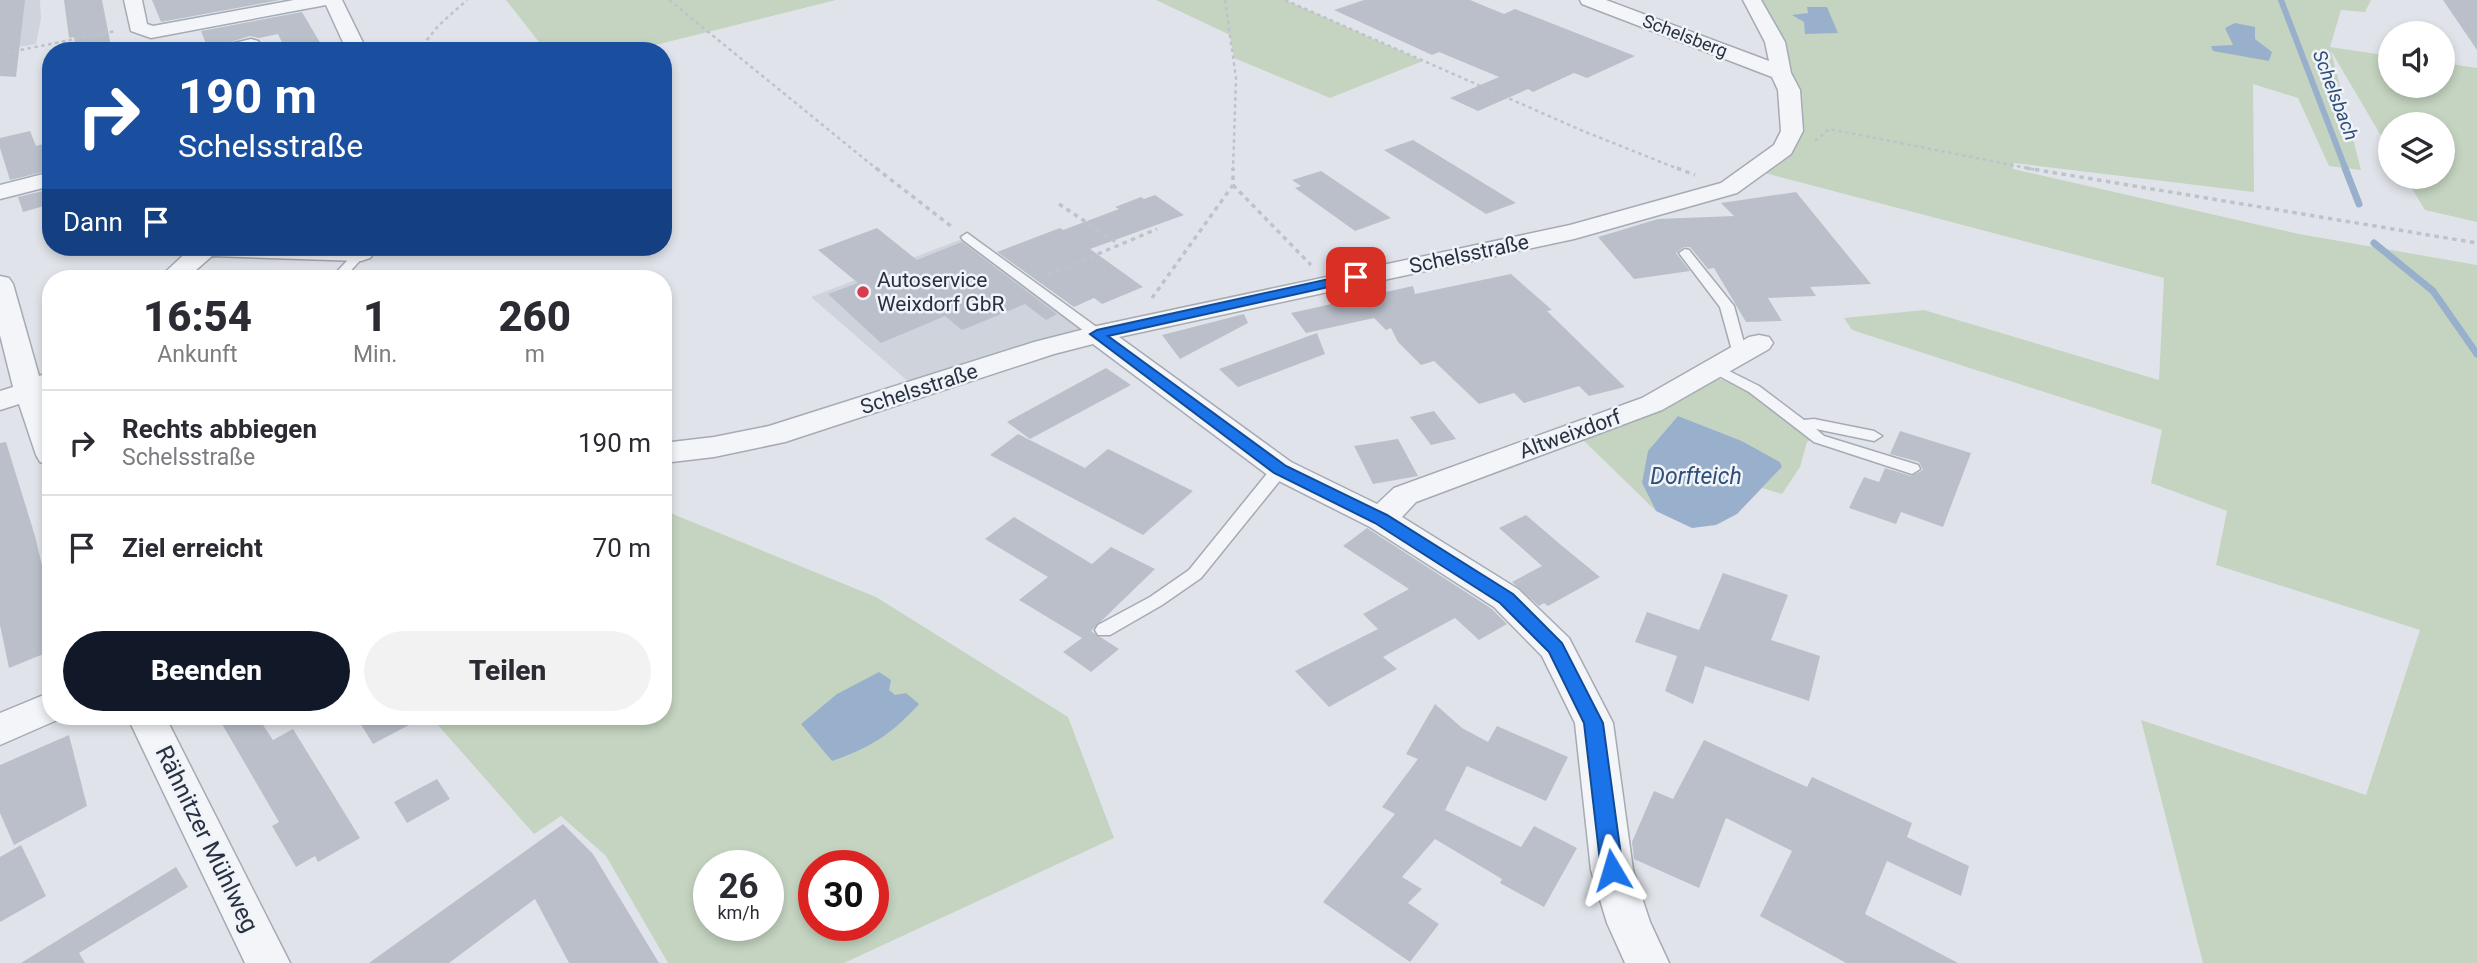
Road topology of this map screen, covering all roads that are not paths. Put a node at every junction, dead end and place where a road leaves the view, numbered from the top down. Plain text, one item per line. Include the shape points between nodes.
1 (133, 0) edge
2 (324, 0) edge
3 (333, 0) edge
4 (1589, 0) edge
5 (1752, 0) edge
6 (182, 28) junction
7 (148, 37) edge
8 (184, 42) edge
9 (353, 42) edge
10 (1781, 73) junction
11 (42, 181) edge
12 (0, 192) edge
13 (967, 237) road end
14 (1685, 253) dead end
15 (196, 256) edge
16 (359, 256) edge
17 (181, 270) edge
18 (345, 270) edge
19 (0, 284) edge
20 (1097, 334) junction
21 (1738, 355) junction
22 (40, 386) edge
23 (0, 401) edge
24 (1801, 425) junction
25 (1874, 436) dead end
26 (672, 452) edge
27 (1280, 469) junction
28 (1912, 469) dead end
29 (1381, 519) junction
30 (1104, 630) dead end
31 (42, 711) edge
32 (150, 725) edge
33 (0, 730) edge
34 (268, 963) edge
35 (1647, 963) edge

1 - 7 street
2 - 6 street
3 - 9 street
4 - 10 street, Schelsberg
5 - 10 street, Schelsstraße via 1775,42
6 - 7 street
6 - 8 street
10 - 20 street, Schelsstraße via 1788,90 1792,131 1783,149 1729,188 1574,232
11 - 12 street
13 - 20 lane
14 - 21 lane via 1727,306
15 - 17 street
16 - 18 lane
19 - 22 street
20 - 26 street, Schelsstraße via 775,435
20 - 27 street
21 - 24 lane via 1754,389
21 - 29 street, Altweixdorf via 1652,404 1405,495
22 - 23 street
24 - 25 lane
24 - 28 lane via 1819,439
27 - 29 street
27 - 30 lane via 1195,574
29 - 35 street via 1506,598 1556,648 1594,723 1612,870
31 - 33 street
32 - 34 street, Rähnitzer Mühlweg

